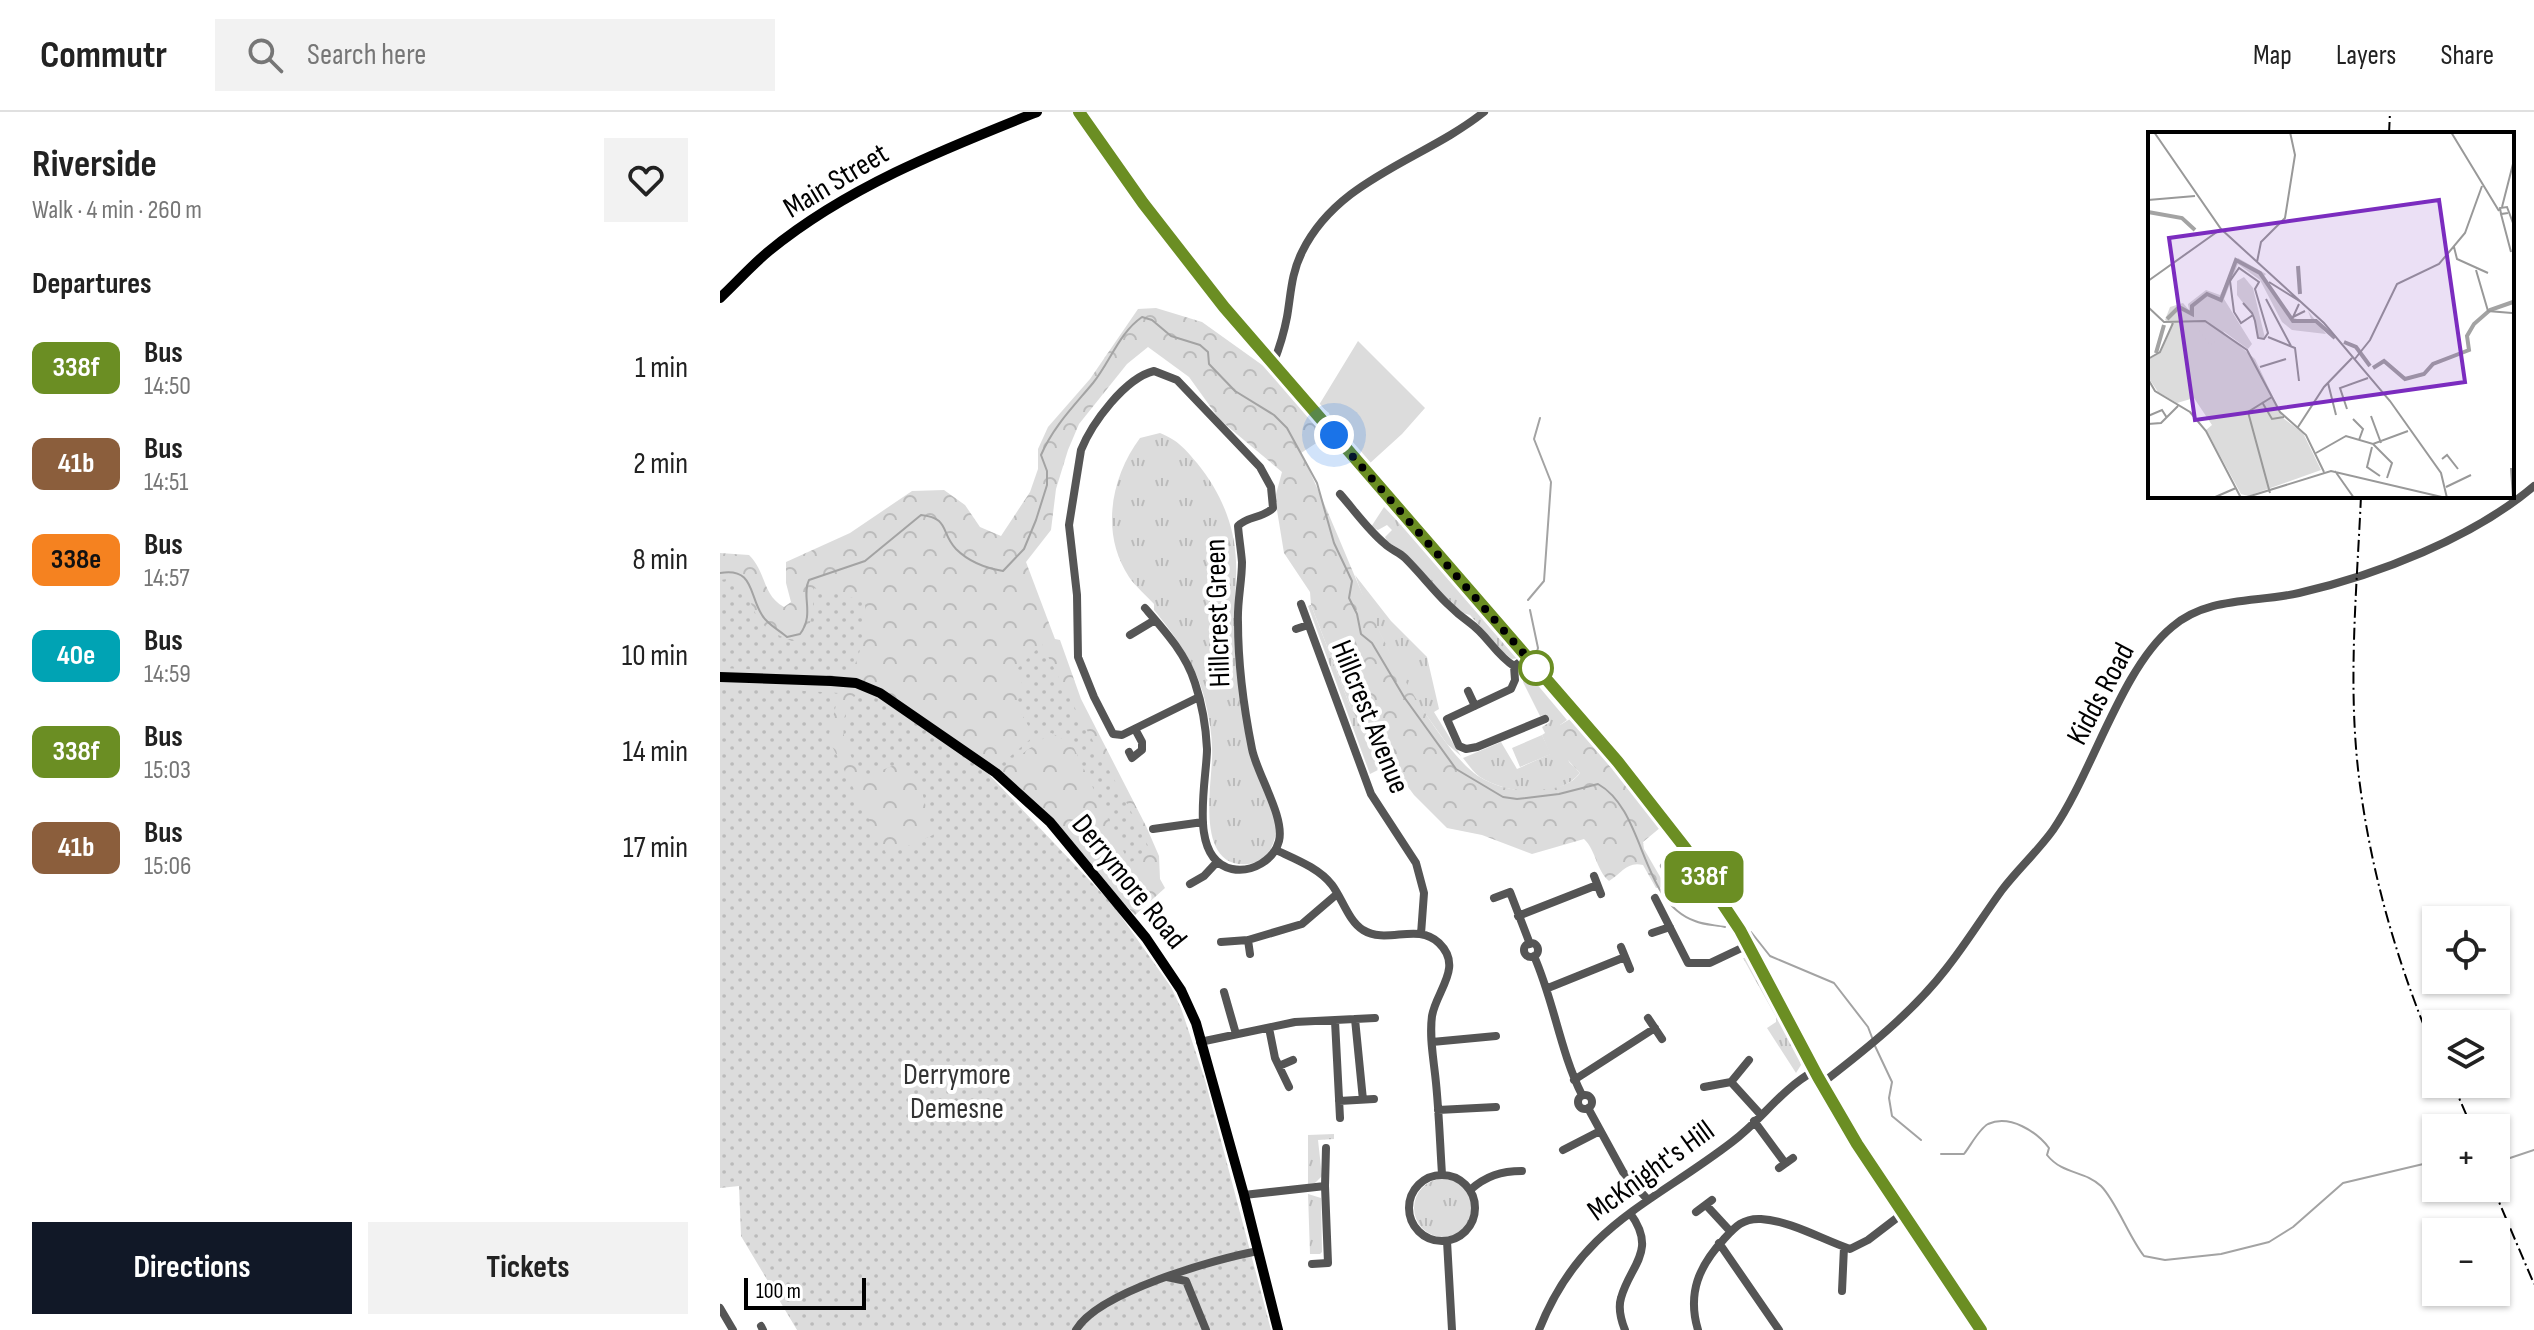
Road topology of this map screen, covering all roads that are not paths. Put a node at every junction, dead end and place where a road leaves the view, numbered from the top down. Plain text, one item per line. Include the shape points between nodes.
1 (1037, 112) edge
2 (1079, 112) edge
3 (1484, 112) edge
4 (720, 298) edge
5 (1273, 364) junction
6 (2534, 486) edge
7 (1340, 494) dead end
8 (1301, 604) dead end
9 (1145, 608) dead end
10 (1155, 620) junction
11 (1308, 625) junction
12 (1296, 629) dead end
13 (1130, 635) dead end
14 (1527, 657) junction
15 (1514, 666) junction
16 (720, 677) edge
17 (1468, 691) dead end
18 (1199, 697) junction
19 (1475, 706) junction
20 (1545, 719) dead end
21 (1135, 729) junction
22 (1129, 752) dead end
23 (1161, 816) dead end
24 (1203, 822) junction
25 (1686, 849) junction
26 (1276, 850) junction
27 (1217, 862) junction
28 (1669, 873) dead end
29 (1190, 884) dead end
30 (1597, 885) dead end
31 (1337, 894) junction
32 (1494, 898) dead end
33 (1655, 898) dead end
34 (1518, 916) junction
35 (1670, 927) junction
36 (1652, 933) dead end
37 (1421, 934) junction
38 (1248, 940) junction
39 (1221, 942) dead end
40 (1748, 945) junction
41 (1621, 947) dead end
42 (1250, 954) dead end
43 (1625, 957) junction
44 (1630, 969) dead end
45 (1548, 988) junction
46 (1224, 992) dead end
47 (1375, 1018) dead end
48 (1648, 1018) dead end
49 (1355, 1019) junction
50 (1335, 1021) junction
51 (1487, 1025) dead end
52 (1269, 1028) junction
53 (1655, 1028) junction
54 (1236, 1034) junction
55 (1662, 1039) dead end
56 (1200, 1042) junction
57 (1432, 1042) junction
58 (1293, 1060) dead end
59 (1749, 1060) dead end
60 (1279, 1066) junction
61 (1814, 1071) junction
62 (1574, 1080) junction
63 (1731, 1082) junction
64 (1821, 1084) junction
65 (1289, 1087) dead end
66 (1704, 1087) dead end
67 (1374, 1099) dead end
68 (1363, 1100) junction
69 (1339, 1101) junction
70 (1438, 1110) junction
71 (1340, 1118) dead end
72 (1758, 1118) junction
73 (1489, 1119) dead end
74 (1600, 1131) junction
75 (1326, 1148) dead end
76 (1563, 1150) dead end
77 (1786, 1163) dead end
78 (1522, 1171) dead end
79 (1442, 1174) junction
80 (1325, 1186) junction
81 (1470, 1190) junction
82 (1244, 1195) junction
83 (1648, 1200) junction
84 (1696, 1212) dead end
85 (1630, 1213) junction
86 (1902, 1214) junction
87 (1730, 1231) junction
88 (1447, 1241) junction
89 (1719, 1243) junction
90 (1844, 1247) junction
91 (1258, 1251) junction
92 (1312, 1264) dead end
93 (1166, 1277) junction
94 (1842, 1291) dead end
95 (720, 1308) edge
96 (733, 1330) edge
97 (1076, 1330) edge
98 (1206, 1330) edge
99 (1278, 1330) edge
100 (1452, 1330) edge
101 (1539, 1330) edge
102 (1625, 1330) edge
103 (1698, 1330) edge
104 (1779, 1330) edge
105 (1981, 1330) edge

1 - 4 main road, Main Street via 932,154 859,193 768,252
2 - 5 main road via 1198,274
3 - 5 street via 1368,182 1321,221 1290,286
5 - 14 main road
6 - 64 street, Kidds Road via 2469,531 2401,560 2298,594 2205,608 2175,624 2128,686 2053,830 1946,969 1906,1012
7 - 15 street via 1437,596
8 - 11 street, Hillcrest Avenue
9 - 10 street, Hillcrest Green
10 - 13 street
10 - 18 street, Hillcrest Green via 1183,658
11 - 12 street
11 - 37 street, Hillcrest Avenue via 1371,793 1416,863 1424,898
14 - 15 street
14 - 25 main road
15 - 19 street via 1513,686
16 - 56 main road, Derrymore Road via 856,683 880,693 996,773 1050,822 1146,938 1181,990
17 - 19 street
18 - 21 street, Hillcrest Green
18 - 24 street, Hillcrest Green via 1207,744
19 - 20 street via 1447,719 1459,746 1466,749
21 - 22 street via 1142,750 1132,758
21 - 26 street, Hillcrest Green via 1118,736 1110,731 1078,657 1069,525 1086,438 1123,389 1154,371 1177,380 1260,467 1271,487 1273,508 1238,526 1238,620 1252,750 1280,830
23 - 24 street via 1158,828
24 - 27 street, Hillcrest Green
25 - 28 street via 1664,866
25 - 40 main road
26 - 27 street via 1262,864 1244,870
26 - 31 street via 1322,876
27 - 29 street
30 - 34 street
31 - 37 street via 1366,932
31 - 38 street via 1302,924
32 - 34 street via 1510,892
33 - 35 street
34 - 45 street via 1530,944 1538,949 1534,956
35 - 36 street
35 - 40 street via 1683,956 1694,965
37 - 57 street via 1439,943 1449,960 1448,981 1432,1015
38 - 39 street
38 - 42 street
40 - 61 main road
41 - 43 street
43 - 44 street
43 - 45 street
45 - 62 street
46 - 54 street via 1233,1005
47 - 49 street
48 - 53 street
49 - 50 street
49 - 68 street
50 - 52 street
50 - 69 street
51 - 57 street via 1492,1037
52 - 54 street
52 - 60 street
53 - 55 street
53 - 62 street
54 - 56 street
56 - 82 main road, Derrymore Road
57 - 70 street
58 - 60 street
59 - 63 street
60 - 65 street
61 - 64 main road
61 - 72 street, McKnight's Hill via 1787,1088
62 - 74 street via 1582,1095 1591,1098 1588,1108
63 - 66 street
63 - 72 street
64 - 86 main road
67 - 68 street
68 - 69 street
69 - 71 street
70 - 73 street via 1492,1108
70 - 79 street
72 - 77 street
72 - 83 street, McKnight's Hill via 1733,1142
74 - 76 street
74 - 83 street via 1623,1172
75 - 80 street
78 - 81 street via 1482,1179
79 - 81 street via 1463,1181
79 - 88 street via 1414,1189 1409,1210 1417,1230 1435,1241
80 - 82 street
80 - 92 street via 1328,1263
81 - 88 street via 1475,1200 1473,1222
82 - 91 main road, Derrymore Road
83 - 85 street, McKnight's Hill
84 - 87 street via 1709,1202
85 - 101 street, McKnight's Hill via 1578,1260
85 - 102 street via 1638,1225 1641,1258 1620,1300
86 - 90 street via 1857,1247
86 - 105 main road
87 - 89 street
87 - 90 street via 1762,1219
88 - 100 street
89 - 103 street via 1701,1268 1697,1284
89 - 104 street
90 - 94 street via 1837,1281
91 - 93 street
91 - 99 main road, Derrymore Road
93 - 97 street via 1109,1303
93 - 98 street via 1186,1281
95 - 96 street

